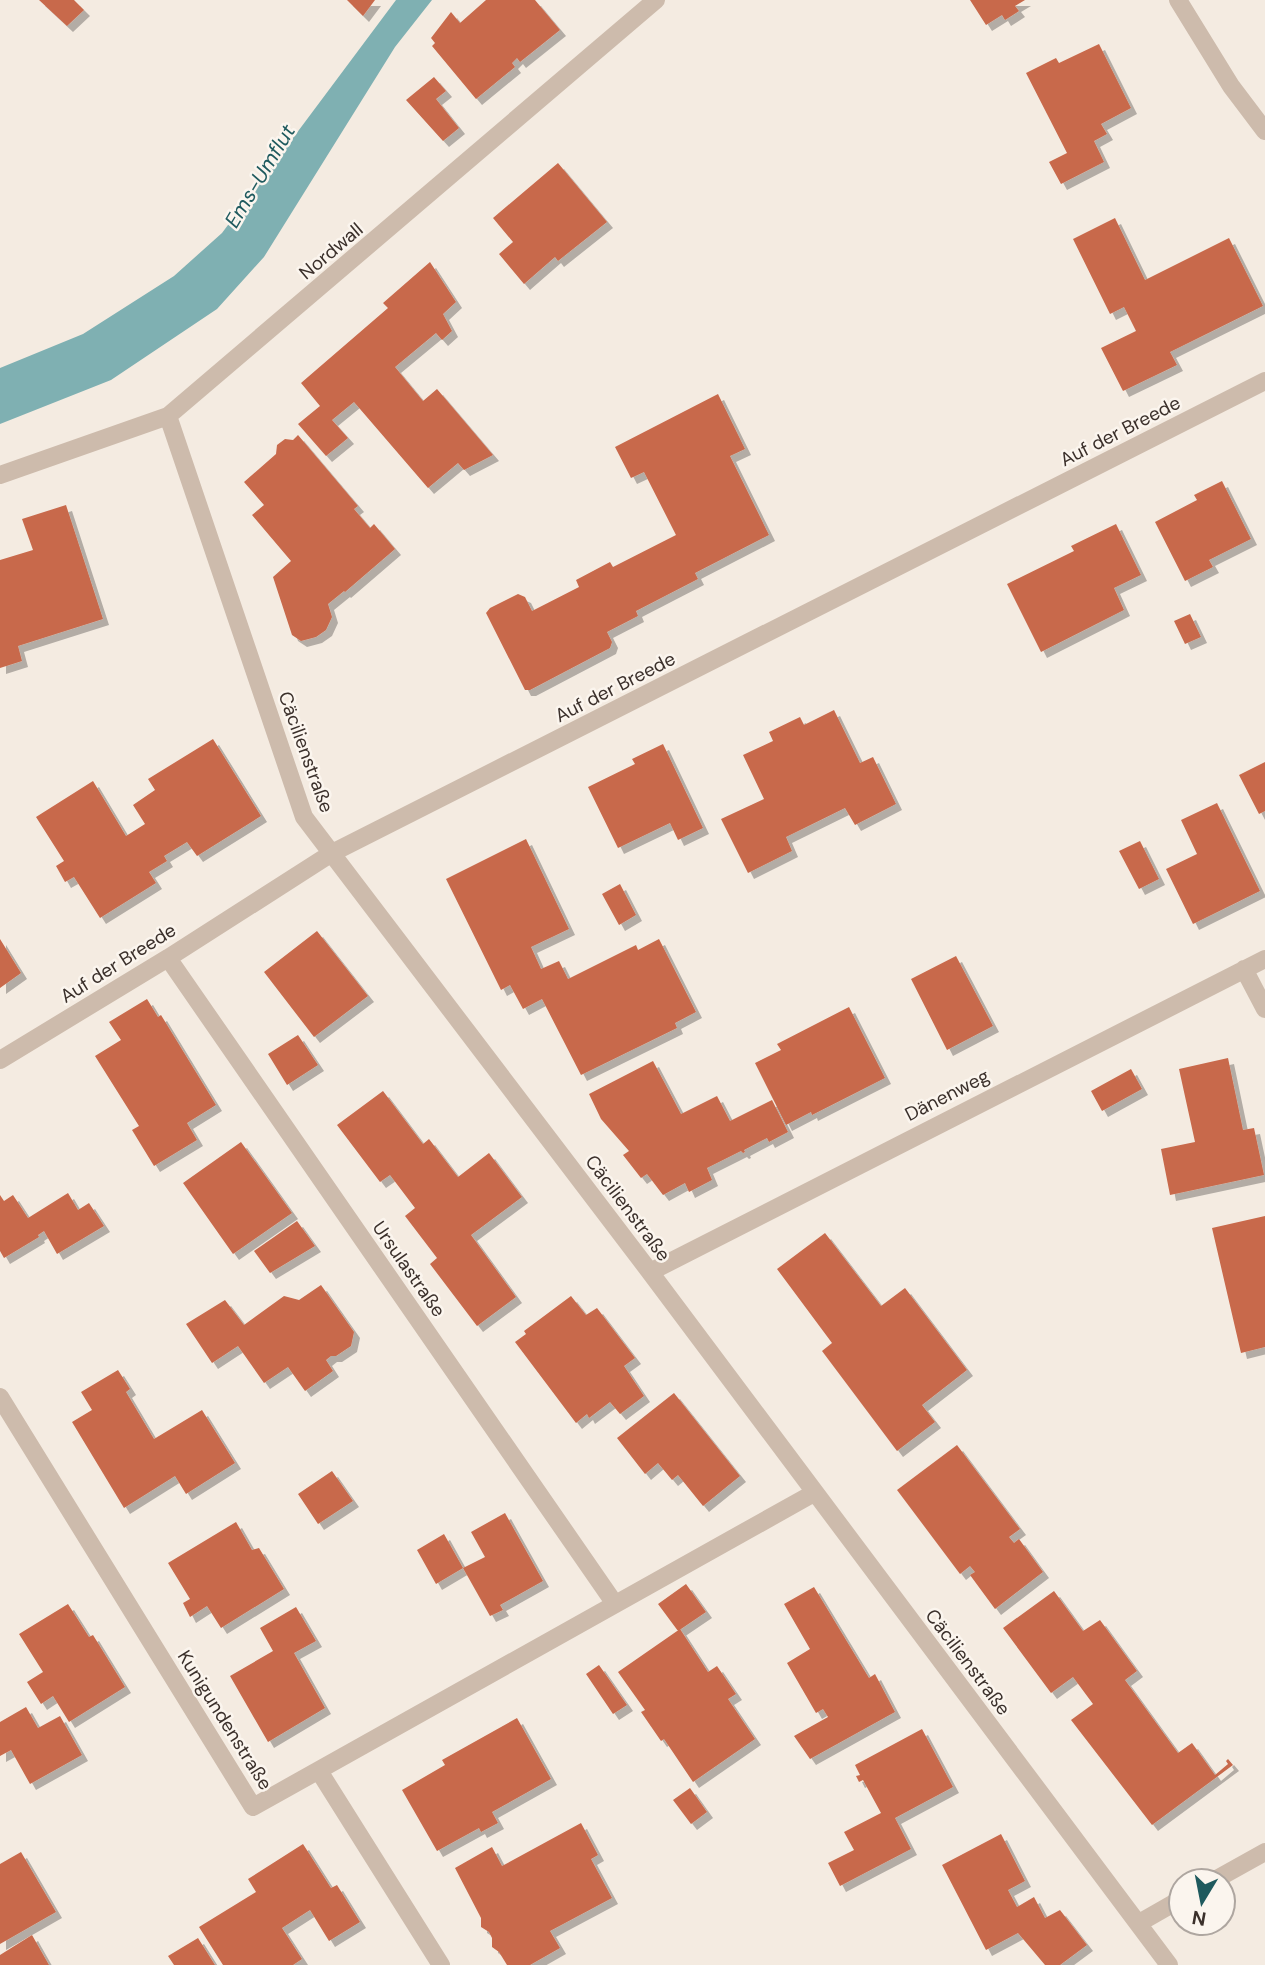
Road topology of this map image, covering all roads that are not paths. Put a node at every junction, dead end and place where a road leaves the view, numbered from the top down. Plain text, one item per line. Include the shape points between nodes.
1 (656, 0) edge
2 (1178, 0) edge
3 (1265, 131) edge
4 (1265, 381) edge
5 (168, 416) junction
6 (0, 475) edge
7 (332, 853) junction
8 (168, 958) junction
9 (1265, 959) edge
10 (1244, 969) junction
11 (1265, 1009) edge
12 (0, 1060) edge
13 (650, 1272) junction
14 (0, 1397) edge
15 (814, 1493) junction
16 (615, 1604) junction
17 (319, 1770) junction
18 (1265, 1852) edge
19 (1237, 1868) edge
20 (1167, 1907) edge
21 (1139, 1923) junction
22 (441, 1965) edge
23 (1169, 1965) edge

1 - 5 street, Nordwall
2 - 3 street
4 - 7 street, Auf der Breede
5 - 6 street, Nordwall
5 - 7 street, Cäcilienstraße via 304,817
7 - 8 street, Auf der Breede
7 - 13 street, Cäcilienstraße
8 - 12 street, Auf der Breede
8 - 16 street, Ursulastraße
9 - 10 street, Dänenweg
10 - 11 street
10 - 13 street, Dänenweg
13 - 15 street, Cäcilienstraße
14 - 17 street, Kunigundenstraße via 253,1807
15 - 16 street
15 - 21 street, Cäcilienstraße
16 - 17 street
17 - 22 street
18 - 19 street
20 - 21 street
21 - 23 street, Cäcilienstraße

